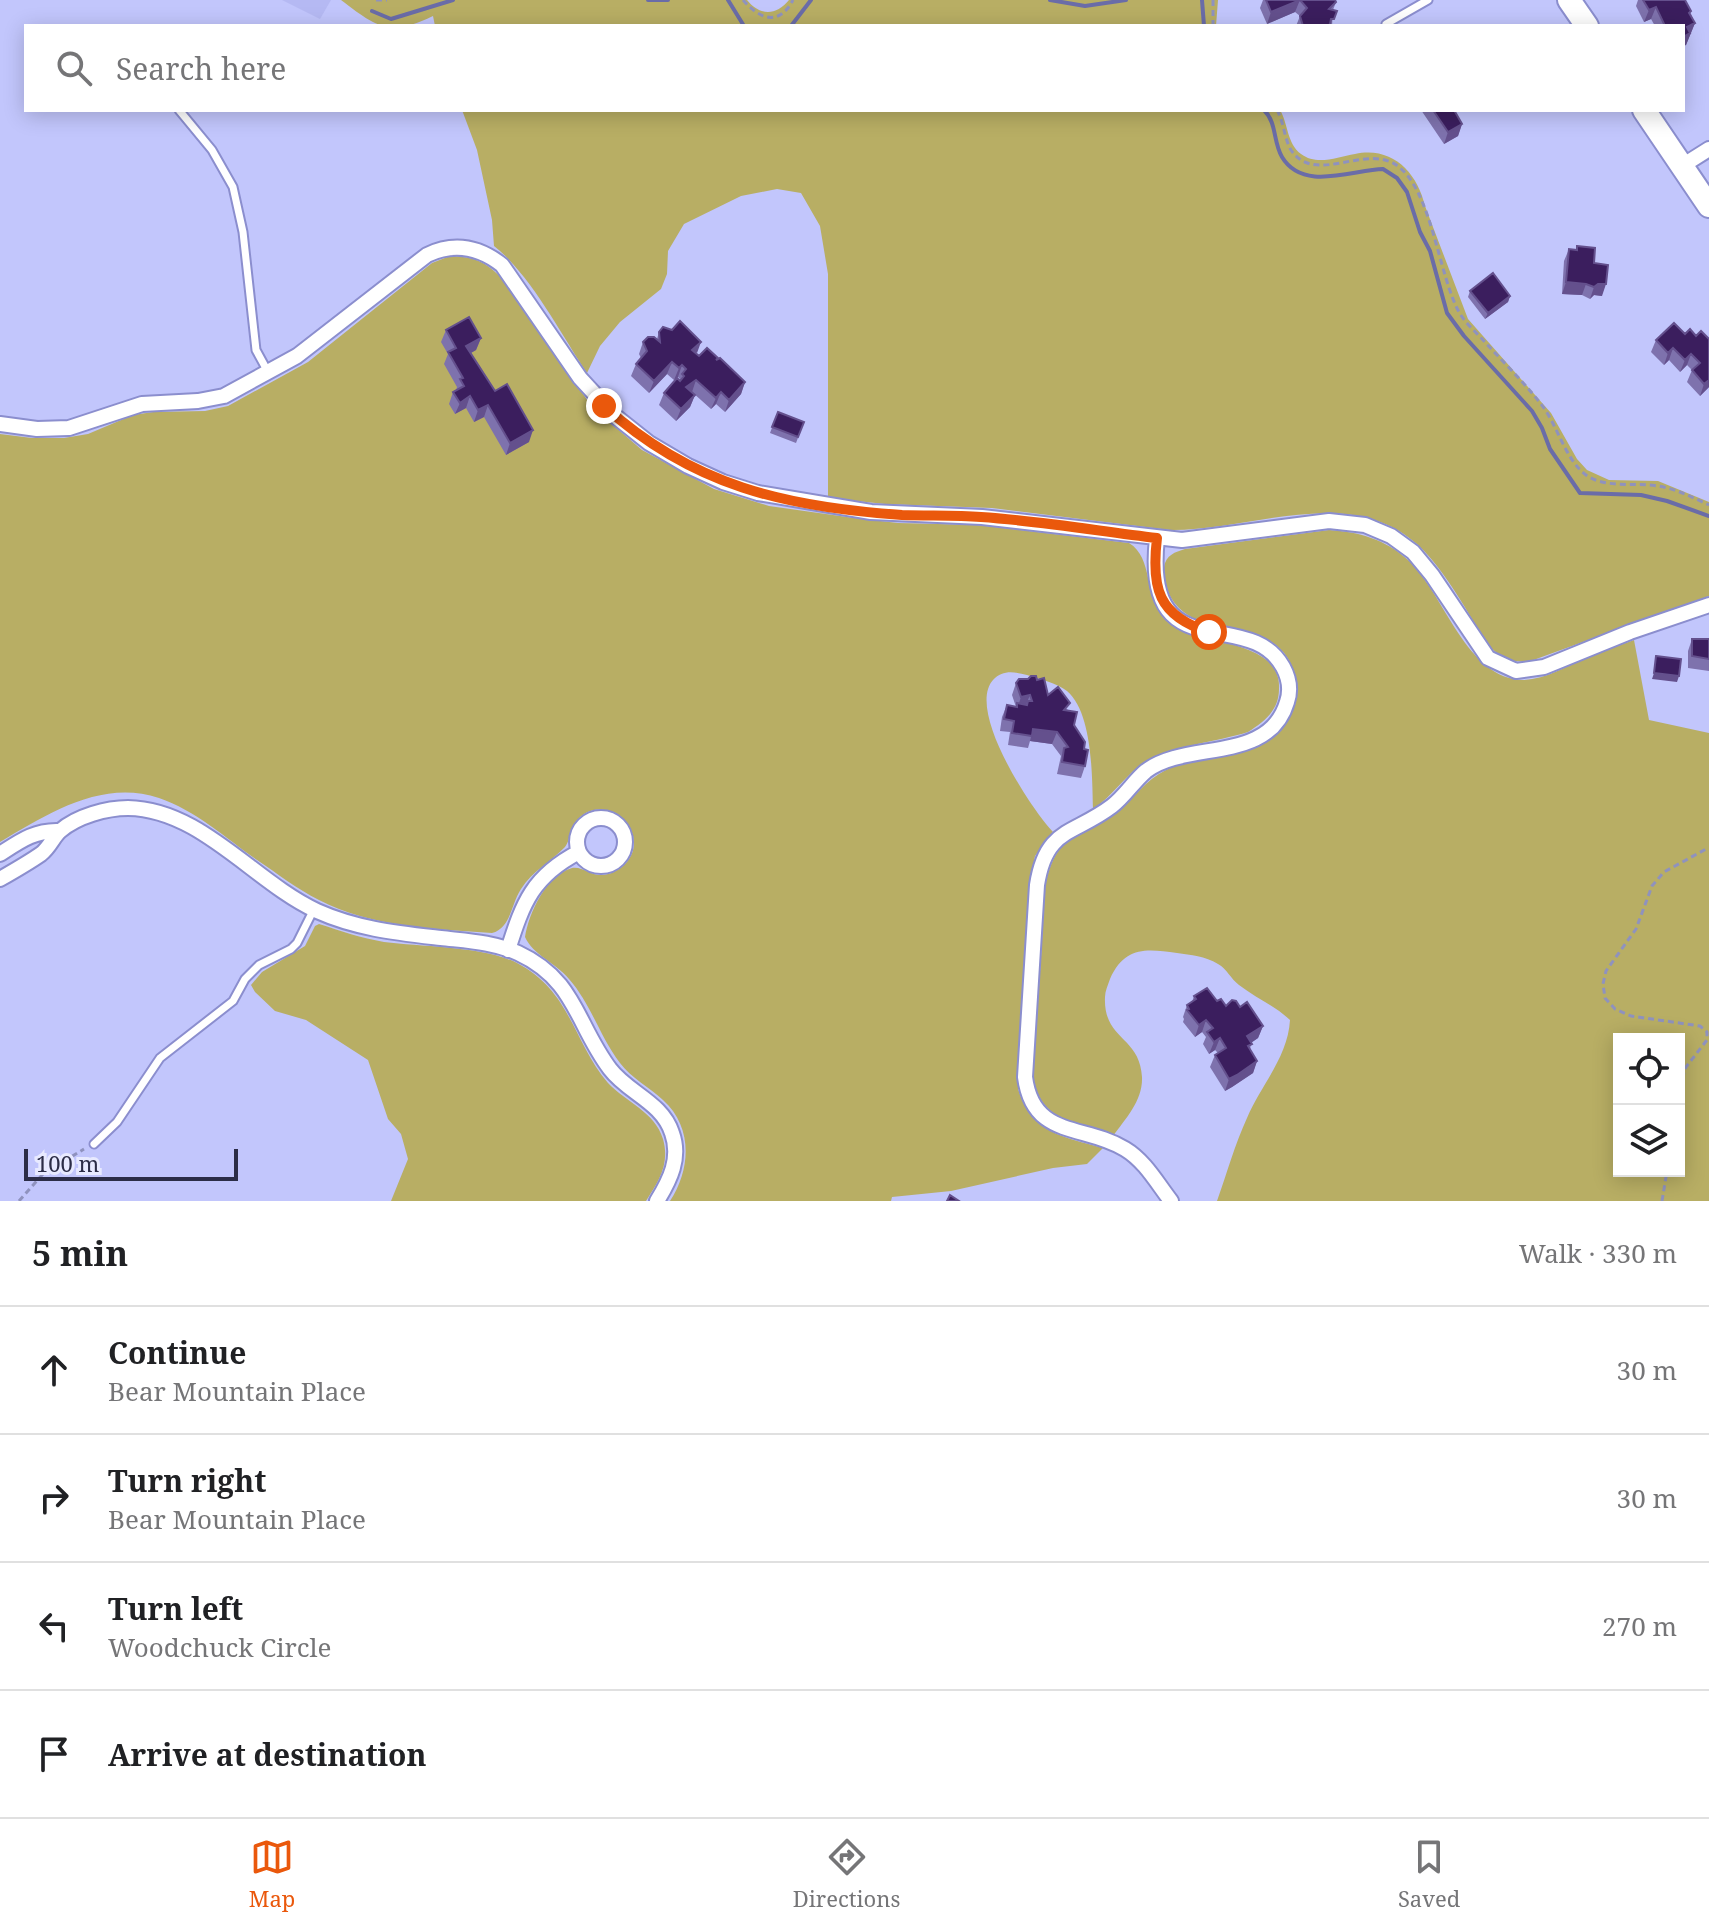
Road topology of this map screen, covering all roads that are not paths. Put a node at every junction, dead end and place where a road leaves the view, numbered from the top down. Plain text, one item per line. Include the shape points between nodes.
1 (1428, 0) edge
2 (1569, 0) edge
3 (1386, 24) dead end
4 (1586, 24) edge
5 (181, 112) edge
6 (1645, 112) edge
7 (1709, 149) edge
8 (1682, 166) junction
9 (1709, 206) edge
10 (269, 374) junction
11 (0, 424) edge
12 (1157, 538) junction
13 (1709, 605) edge
14 (59, 831) junction
15 (579, 852) dead end
16 (0, 854) edge
17 (1, 877) edge
18 (314, 909) junction
19 (508, 950) junction
20 (94, 1144) road end
21 (657, 1201) edge
22 (1171, 1201) edge

1 - 3 lane
2 - 4 street
5 - 10 lane via 233,187 256,350
6 - 8 street
7 - 8 street
8 - 9 street
10 - 11 street via 211,399 142,404 69,428
10 - 12 street via 427,255 464,247 502,265 604,406 649,443 708,476 820,505
12 - 13 street via 1198,540 1329,521 1379,530 1423,563 1488,658 1516,671 1544,667
12 - 22 street via 1157,588 1171,613 1194,627 1272,652 1288,677 1288,700 1263,734 1152,768 1114,805 1050,847 1037,885 1025,1077 1031,1102 1047,1120 1126,1150
14 - 16 street via 31,835
14 - 17 street via 42,853
14 - 18 street via 104,811 126,808 173,816
15 - 19 street via 552,868 531,891
18 - 19 street via 364,927
18 - 20 lane via 297,943 259,965 233,1001 160,1058 117,1122
19 - 21 street via 537,963 558,982 609,1068 666,1118 676,1161

